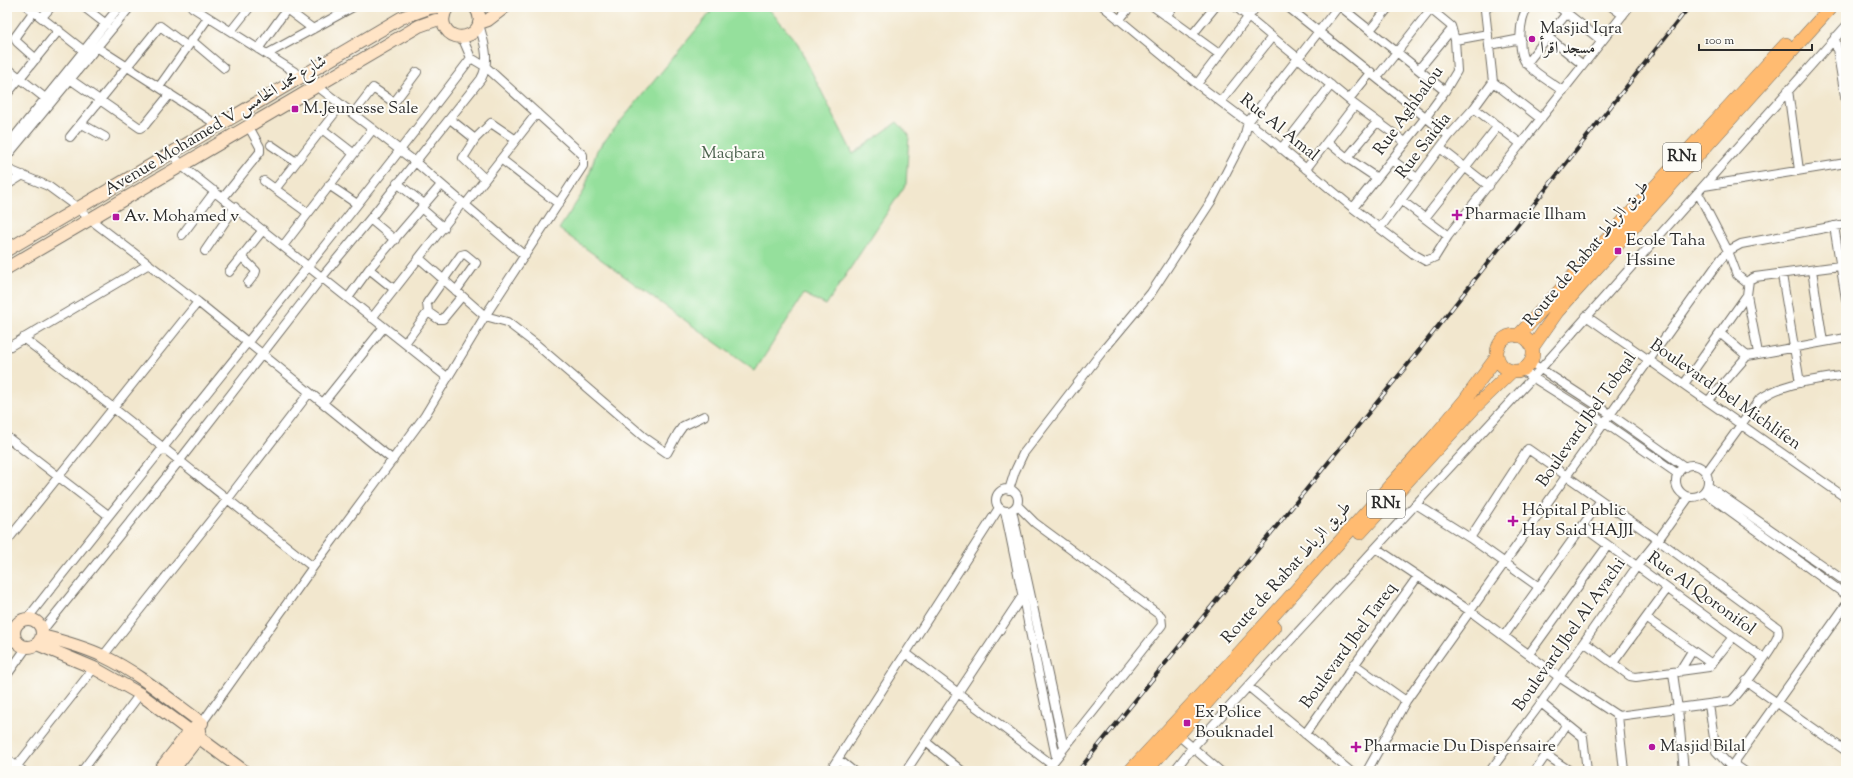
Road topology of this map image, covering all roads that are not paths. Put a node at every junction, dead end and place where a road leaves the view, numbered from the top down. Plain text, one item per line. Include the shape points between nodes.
1 (51, 7) edge
2 (84, 7) edge
3 (119, 7) edge
4 (130, 7) edge
5 (192, 7) edge
6 (210, 7) edge
7 (250, 7) edge
8 (353, 7) edge
9 (431, 7) edge
10 (448, 7) edge
11 (475, 7) edge
12 (505, 7) edge
13 (1104, 7) edge
14 (1130, 7) edge
15 (1154, 7) edge
16 (1173, 7) edge
17 (1214, 7) edge
18 (1236, 7) edge
19 (1256, 7) edge
20 (1288, 7) edge
21 (1338, 7) edge
22 (1341, 7) edge
23 (1389, 7) edge
24 (1528, 7) edge
25 (1559, 7) edge
26 (1612, 7) edge
27 (1629, 7) edge
28 (1819, 7) edge
29 (1831, 7) edge
30 (286, 8) edge
31 (1485, 8) edge
32 (31, 9) edge
33 (1434, 9) edge
34 (1567, 13) junction
35 (1623, 15) junction
36 (206, 16) junction
37 (1166, 16) junction
38 (42, 17) junction
39 (1248, 17) junction
40 (1120, 20) junction
41 (439, 21) junction
42 (479, 23) junction
43 (106, 24) junction
44 (1846, 27) edge
45 (313, 29) junction
46 (1452, 29) junction
47 (59, 30) junction
48 (1370, 30) junction
49 (231, 31) junction
50 (1318, 32) junction
51 (1488, 34) junction
52 (1192, 35) junction
53 (462, 37) junction
54 (1272, 37) junction
55 (1548, 37) junction
56 (1835, 37) junction
57 (1521, 39) junction
58 (1455, 40) junction
59 (1602, 41) junction
60 (189, 43) junction
61 (1490, 44) junction
62 (98, 48) junction
63 (258, 49) junction
64 (87, 53) junction
65 (1397, 53) junction
66 (267, 54) junction
67 (1219, 54) junction
68 (471, 58) junction
69 (1298, 58) junction
70 (36, 59) junction
71 (1526, 64) junction
72 (1583, 65) junction
73 (127, 67) junction
74 (486, 67) junction
75 (7, 68) edge
76 (224, 68) dead end
77 (1419, 69) junction
78 (417, 72) dead end
79 (1374, 75) junction
80 (302, 76) junction
81 (20, 78) junction
82 (71, 80) junction
83 (1493, 82) junction
84 (1198, 84) junction
85 (1330, 84) junction
86 (317, 86) junction
87 (159, 87) junction
88 (1788, 90) junction
89 (1446, 91) junction
90 (1563, 91) junction
91 (7, 94) edge
92 (170, 94) junction
93 (45, 98) junction
94 (99, 101) junction
95 (1221, 101) junction
96 (1352, 102) junction
97 (1846, 102) edge
98 (341, 105) junction
99 (1474, 108) junction
100 (537, 113) junction
101 (353, 114) junction
102 (1426, 117) junction
103 (450, 119) junction
104 (1541, 119) junction
105 (1248, 122) junction
106 (1377, 122) junction
107 (82, 124) junction
108 (219, 126) junction
109 (1498, 126) junction
110 (249, 127) junction
111 (373, 129) junction
112 (322, 130) junction
113 (1449, 136) junction
114 (70, 137) dead end
115 (105, 137) dead end
116 (475, 140) junction
117 (516, 140) junction
118 (1328, 142) junction
119 (1405, 142) junction
120 (1521, 144) junction
121 (271, 145) dead end
122 (7, 146) edge
123 (1440, 148) junction
124 (1281, 149) junction
125 (401, 150) junction
126 (353, 153) junction
127 (172, 154) junction
128 (7, 156) edge
129 (1347, 158) junction
130 (501, 159) junction
131 (1392, 160) junction
132 (414, 161) junction
133 (296, 162) junction
134 (1846, 163) edge
135 (182, 166) junction
136 (1466, 168) junction
137 (7, 169) edge
138 (1306, 169) junction
139 (1799, 170) junction
140 (23, 176) junction
141 (1377, 178) junction
142 (1417, 178) junction
143 (485, 179) junction
144 (264, 181) dead end
145 (398, 183) junction
146 (7, 185) edge
147 (329, 185) junction
148 (441, 185) junction
149 (1489, 186) junction
150 (1704, 186) junction
151 (276, 188) junction
152 (215, 191) junction
153 (1698, 193) junction
154 (223, 198) junction
155 (1401, 200) junction
156 (357, 204) junction
157 (464, 204) junction
158 (559, 204) junction
159 (422, 206) junction
160 (235, 207) junction
161 (78, 208) junction
162 (1353, 208) junction
163 (308, 213) junction
164 (1425, 218) junction
165 (370, 219) junction
166 (91, 220) junction
167 (1846, 224) edge
168 (1834, 226) junction
169 (444, 228) junction
170 (1380, 228) junction
171 (263, 230) junction
172 (182, 235) dead end
173 (1448, 236) junction
174 (395, 240) junction
175 (283, 246) junction
176 (7, 250) edge
177 (205, 251) dead end
178 (1728, 251) junction
179 (241, 256) junction
180 (525, 256) junction
181 (419, 258) junction
182 (149, 264) junction
183 (307, 266) junction
184 (1840, 266) junction
185 (7, 268) edge
186 (370, 269) junction
187 (1812, 270) junction
188 (229, 272) dead end
189 (1782, 275) junction
190 (322, 277) junction
191 (444, 280) junction
192 (248, 283) dead end
193 (1748, 284) junction
194 (394, 289) junction
195 (459, 294) junction
196 (1747, 295) junction
197 (348, 298) junction
198 (1846, 299) edge
199 (198, 302) junction
200 (428, 312) junction
201 (485, 316) junction
202 (1586, 316) junction
203 (372, 318) junction
204 (384, 327) junction
205 (1721, 334) junction
206 (1518, 336) junction
207 (22, 338) junction
208 (1846, 338) edge
209 (248, 342) junction
210 (1822, 342) junction
211 (405, 343) junction
212 (7, 348) edge
213 (1532, 348) junction
214 (1794, 348) junction
215 (1758, 353) junction
216 (261, 354) junction
217 (1747, 356) junction
218 (1497, 357) junction
219 (1649, 359) junction
220 (1526, 368) junction
221 (1846, 375) edge
222 (1534, 376) junction
223 (448, 378) junction
224 (1800, 383) junction
225 (1684, 384) junction
226 (309, 392) junction
227 (1708, 401) junction
228 (323, 404) junction
229 (115, 408) junction
230 (1610, 414) junction
231 (704, 416) dead end
232 (1605, 423) junction
233 (1740, 425) junction
234 (7, 437) edge
235 (162, 446) junction
236 (180, 460) junction
237 (393, 460) junction
238 (1685, 467) junction
239 (1706, 473) junction
240 (1678, 474) junction
241 (1566, 476) junction
242 (58, 477) junction
243 (1706, 489) junction
244 (1009, 490) junction
245 (1689, 497) junction
246 (1846, 498) edge
247 (227, 500) junction
248 (1601, 500) junction
249 (1416, 504) junction
250 (1008, 508) junction
251 (108, 515) junction
252 (1583, 527) junction
253 (1470, 538) junction
254 (1658, 540) junction
255 (7, 541) edge
256 (1608, 545) junction
257 (1376, 548) junction
258 (1505, 562) junction
259 (1637, 566) junction
260 (313, 567) junction
261 (1418, 576) junction
262 (1846, 582) edge
263 (1539, 587) junction
264 (1030, 589) junction
265 (1667, 589) junction
266 (1846, 595) edge
267 (1022, 597) junction
268 (1846, 605) edge
269 (1470, 611) junction
270 (1646, 618) junction
271 (17, 620) edge
272 (1504, 636) junction
273 (1733, 637) junction
274 (11, 638) edge
275 (37, 639) junction
276 (1584, 642) junction
277 (1692, 652) junction
278 (907, 654) junction
279 (1529, 654) junction
280 (103, 656) junction
281 (1763, 658) junction
282 (1613, 663) junction
283 (1354, 664) junction
284 (1712, 664) junction
285 (94, 668) junction
286 (1676, 672) junction
287 (7, 675) edge
288 (1559, 677) junction
289 (1746, 681) junction
290 (1249, 687) junction
291 (958, 691) junction
292 (140, 694) junction
293 (1406, 701) junction
294 (1542, 703) junction
295 (1777, 703) junction
296 (1709, 705) junction
297 (1678, 709) junction
298 (1618, 716) junction
299 (202, 723) junction
300 (1567, 724) junction
301 (194, 734) junction
302 (1305, 734) junction
303 (1178, 735) junction
304 (926, 742) junction
305 (1064, 748) junction
306 (1192, 748) junction
307 (1846, 751) edge
308 (1546, 755) junction
309 (7, 759) edge
310 (838, 759) junction
311 (1053, 760) junction
312 (1731, 767) edge
313 (20, 769) edge
314 (82, 771) edge
315 (159, 771) edge
316 (172, 771) edge
317 (244, 771) edge
318 (830, 771) edge
319 (853, 771) edge
320 (906, 771) edge
321 (962, 771) edge
322 (1046, 771) edge
323 (1130, 771) edge
324 (1146, 771) edge
325 (1174, 771) edge
326 (1220, 771) edge
327 (1350, 771) edge
328 (1367, 771) edge
329 (1490, 771) edge
330 (1535, 771) edge
331 (1570, 771) edge
332 (1587, 771) edge
333 (1624, 771) edge
334 (1683, 771) edge
335 (1744, 771) edge

1 - 38 street
2 - 43 street
3 - 43 street
4 - 62 street
5 - 36 street
6 - 36 street
7 - 49 street
8 - 45 street
9 - 41 street
9 - 80 street, Avenue Mohamed V شارع محمد الخامس via 401,18
10 - 41 street
11 - 42 street
12 - 42 street via 488,20
13 - 40 street, Rue Al Amal
14 - 40 street
15 - 37 street
16 - 37 street
17 - 52 street
18 - 39 street
19 - 39 street
20 - 50 street
21 - 50 street
22 - 48 street
23 - 48 street
24 - 57 street via 1521,19
25 - 34 street
26 - 35 street
27 - 35 street
28 - 206 main road, Route de Rabat طريق الرباط / RN1
29 - 213 main road, Route de Rabat طريق الرباط / RN1 via 1557,312
30 - 45 street
30 - 63 street
31 - 51 street
32 - 38 street
32 - 70 street via 16,37 17,42
33 - 46 street, Rue Aghbalou via 1449,22
33 - 65 street
34 - 55 street
34 - 59 street
35 - 59 street
36 - 49 street
36 - 60 street
37 - 52 street
38 - 47 street
39 - 54 street
39 - 67 street
40 - 84 street, Rue Al Amal
41 - 53 street via 452,34
41 - 86 street, Avenue Mohamed V شارع محمد الخامس via 419,26
42 - 53 street via 474,32
42 - 74 street via 486,47
43 - 64 street
44 - 56 street
45 - 66 street
46 - 58 street, Rue Aghbalou
46 - 77 street
47 - 64 street
47 - 70 street
48 - 65 street
49 - 63 street
50 - 69 street
50 - 79 street
51 - 58 street
51 - 61 street
52 - 67 street
53 - 68 street
54 - 69 street
54 - 95 street
55 - 71 street
55 - 72 street
56 - 88 street
56 - 97 street
57 - 61 street
57 - 71 street
58 - 89 street, Rue Aghbalou via 1457,71
59 - 72 street
60 - 73 street via 160,26
60 - 76 street
60 - 87 street
61 - 83 street
62 - 64 street
62 - 73 street
63 - 66 street
64 - 82 street
64 - 93 street
65 - 77 street
65 - 79 street
66 - 80 street
67 - 84 street
68 - 74 street
68 - 125 street
69 - 85 street
69 - 105 street
70 - 81 street
71 - 90 street
72 - 90 street
73 - 87 street
73 - 94 street
74 - 100 street
74 - 103 street via 481,79
75 - 81 street
77 - 89 street
78 - 101 street via 396,100 392,101 373,88
79 - 96 street
79 - 102 street
80 - 86 street
80 - 108 street, Avenue Mohamed V شارع محمد الخامس
81 - 91 street
81 - 93 street
82 - 94 street
82 - 128 street
83 - 99 street, Rue Saidia
83 - 104 street
84 - 95 street, Rue Al Amal
85 - 96 street
85 - 124 street
86 - 98 street
86 - 110 street, Avenue Mohamed V شارع محمد الخامس
87 - 92 street
88 - 139 street
88 - 150 street
89 - 102 street, Rue Aghbalou
90 - 104 street
92 - 94 street via 140,128
92 - 108 street
93 - 122 street
94 - 107 street
95 - 105 street, Rue Al Amal
96 - 106 street
96 - 118 street
98 - 101 street
98 - 112 street
99 - 109 street
99 - 113 street, Rue Saidia
100 - 117 street
100 - 158 street via 584,158 583,166
101 - 111 street
102 - 113 street
102 - 119 street, Rue Aghbalou
103 - 116 street
103 - 132 street
104 - 120 street
105 - 124 street, Rue Al Amal
105 - 244 street via 1244,138 1212,200 1151,293 1023,454
106 - 119 street
106 - 129 street
107 - 114 street
107 - 115 street
108 - 127 street, Avenue Mohamed V شارع محمد الخامس
109 - 120 street
109 - 136 street
110 - 135 street, Avenue Mohamed V شارع محمد الخامس
110 - 154 street via 260,147 260,152
111 - 125 street
111 - 126 street
112 - 126 street
112 - 133 street
113 - 123 street, Rue Saidia
116 - 117 street via 491,123
116 - 143 street via 463,158
117 - 130 street
118 - 129 street
118 - 138 street
119 - 131 street, Rue Aghbalou
120 - 149 street
121 - 133 street
123 - 136 street
123 - 142 street, Rue Saidia
124 - 138 street, Rue Al Amal
125 - 132 street
125 - 156 street
126 - 147 street
127 - 135 street
127 - 161 street, Avenue Mohamed V شارع محمد الخامس
129 - 141 street
130 - 143 street
130 - 158 street
131 - 141 street, Rue Aghbalou
131 - 142 street
132 - 145 street
132 - 148 street
133 - 151 street
134 - 139 street
135 - 152 street
135 - 166 street, Avenue Mohamed V شارع محمد الخامس
136 - 149 street
136 - 164 street
137 - 140 street
138 - 162 street, Rue Al Amal
139 - 150 street
140 - 146 street
140 - 161 street via 48,186
141 - 162 street, Rue Aghbalou
142 - 155 street, Rue Saidia
143 - 157 street
144 - 151 street
145 - 159 street
145 - 165 street
147 - 156 street
147 - 163 street
148 - 157 street
148 - 159 street
149 - 173 street
150 - 153 street
151 - 163 street
152 - 154 street
152 - 172 street
153 - 178 street
153 - 202 street
154 - 160 street
155 - 164 street
155 - 170 street, Rue Saidia
156 - 183 street
157 - 169 street
157 - 180 street
158 - 180 street
159 - 169 street
159 - 174 street
160 - 171 street
160 - 177 street
161 - 166 street
161 - 176 street, Avenue Mohamed V شارع محمد الخامس
162 - 170 street, Rue Al Amal
163 - 175 street
164 - 173 street
165 - 174 street
165 - 190 street
166 - 182 street
166 - 185 street, Avenue Mohamed V شارع محمد الخامس
167 - 168 street, Boulevard Jbel Tobqal
168 - 178 street, Boulevard Jbel Tobqal via 1750,241
168 - 184 street
169 - 181 street
170 - 173 street, Rue Al Amal via 1423,260 1429,261 1437,254
171 - 175 street
171 - 179 street
174 - 186 street
175 - 183 street
178 - 193 street via 1737,275
178 - 219 street, Boulevard Jbel Tobqal
179 - 188 street
179 - 192 street via 256,271
180 - 201 street
181 - 191 street
181 - 194 street
182 - 199 street
182 - 207 street
183 - 190 street
183 - 209 street
184 - 187 street
184 - 198 street
186 - 194 street
186 - 197 street
187 - 189 street
187 - 210 street
189 - 193 street via 1755,277
189 - 214 street
190 - 197 street
190 - 216 street
191 - 195 street
191 - 195 street via 461,256 465,254 472,259 476,263
191 - 200 street via 427,303
193 - 196 street
194 - 203 street
195 - 200 street via 443,319 438,319
195 - 201 street
196 - 205 street
196 - 215 street
197 - 203 street
199 - 209 street
199 - 229 street
200 - 211 street
201 - 223 street
201 - 231 street via 507,322 667,453 683,426
202 - 219 street, Boulevard Jbel Michlifen
202 - 220 street
203 - 204 street
204 - 211 street
204 - 228 street
205 - 217 street
205 - 225 street
206 - 213 main road via 1528,341
206 - 218 main road, RN1 via 1509,336 1501,341
207 - 212 street
207 - 229 street
208 - 210 street
209 - 216 street
209 - 235 street
210 - 214 street
211 - 223 street
213 - 220 main road, RN1
214 - 215 street
214 - 224 street
215 - 217 street
216 - 226 street
216 - 236 street
217 - 227 street
218 - 220 main road via 1502,366
218 - 323 main road, Route de Rabat طريق الرباط / RN1 via 1433,438
219 - 225 street, Boulevard Jbel Michlifen
219 - 230 street, Boulevard Jbel Tobqal
220 - 222 street
220 - 222 street
220 - 230 street
220 - 303 main road, Route de Rabat طريق الرباط / RN1 via 1475,406
221 - 224 street
222 - 232 street
222 - 249 street
223 - 237 street
224 - 233 street via 1767,394 1759,400
225 - 227 street, Boulevard Jbel Michlifen
226 - 228 street
226 - 247 street
227 - 233 street, Boulevard Jbel Michlifen
228 - 237 street
229 - 235 street
229 - 242 street
230 - 232 street, Boulevard Jbel Tobqal
230 - 238 street
232 - 240 street
232 - 241 street, Boulevard Jbel Tobqal
233 - 239 street
233 - 246 street, Boulevard Jbel Michlifen
234 - 242 street
235 - 236 street
235 - 251 street
236 - 247 street
236 - 275 street
237 - 260 street
238 - 239 street via 1695,466
238 - 240 street
239 - 243 street
240 - 245 street via 1678,488
241 - 248 street
241 - 253 street via 1528,449
241 - 258 street, Boulevard Jbel Tobqal
242 - 251 street
242 - 255 street
243 - 245 street via 1698,496
243 - 262 street
243 - 266 street
244 - 250 street via 1017,495
244 - 250 street via 997,495 996,502
245 - 254 street, Boulevard Jbel Al Ayachi
247 - 260 street
247 - 280 street
248 - 252 street
248 - 254 street
249 - 253 street
249 - 257 street
250 - 264 street
250 - 267 street
250 - 278 street
250 - 305 street via 1035,523 1161,616 1163,621
251 - 271 street
252 - 256 street, Rue Al Qoronifol
252 - 263 street
253 - 258 street
254 - 259 street, Boulevard Jbel Al Ayachi
254 - 281 street via 1776,625 1778,636
256 - 259 street, Rue Al Qoronifol
256 - 279 street
257 - 261 street
257 - 290 street
258 - 263 street
258 - 269 street, Boulevard Jbel Tobqal
259 - 265 street, Rue Al Qoronifol
259 - 276 street, Boulevard Jbel Al Ayachi
260 - 299 street
261 - 269 street
261 - 283 street, Boulevard Jbel Tareq
263 - 272 street
264 - 267 street
264 - 305 street
265 - 270 street
265 - 273 street, Rue Al Qoronifol
267 - 291 street
267 - 311 street
268 - 295 street
269 - 272 street
269 - 293 street, Boulevard Jbel Tobqal
270 - 277 street
270 - 282 street
271 - 274 street
271 - 275 street via 37,622
272 - 279 street
273 - 281 street, Rue Al Qoronifol
273 - 284 street
274 - 275 street via 18,643
275 - 280 street
275 - 285 street
275 - 287 street
276 - 282 street
276 - 288 street, Boulevard Jbel Al Ayachi
277 - 284 street
277 - 286 street
278 - 291 street
278 - 310 street
279 - 288 street
280 - 299 street via 172,699
281 - 289 street
282 - 286 street via 1630,676
283 - 293 street
283 - 302 street, Boulevard Jbel Tareq
284 - 286 street via 1704,668
285 - 292 street
285 - 313 street
286 - 297 street
288 - 294 street, Boulevard Jbel Al Ayachi
288 - 298 street
289 - 295 street
289 - 296 street via 1731,701
290 - 302 street
290 - 306 street
291 - 304 street
291 - 311 street
292 - 301 street
292 - 314 street
293 - 328 street, Boulevard Jbel Tobqal
294 - 300 street
294 - 329 street, Boulevard Jbel Al Ayachi
295 - 307 street
295 - 312 street
296 - 297 street
296 - 312 street via 1716,750
297 - 298 street
297 - 334 street
298 - 333 street
299 - 301 street
300 - 308 street
300 - 332 street via 1583,737
301 - 315 street
301 - 316 street
301 - 317 street
302 - 327 street
303 - 306 street
303 - 324 main road, Route de Rabat طريق الرباط / RN1
304 - 320 street
304 - 321 street
305 - 311 street
306 - 325 street
306 - 326 street
308 - 330 street
308 - 331 street
309 - 313 street
310 - 318 street
310 - 319 street
311 - 322 street
312 - 335 street

